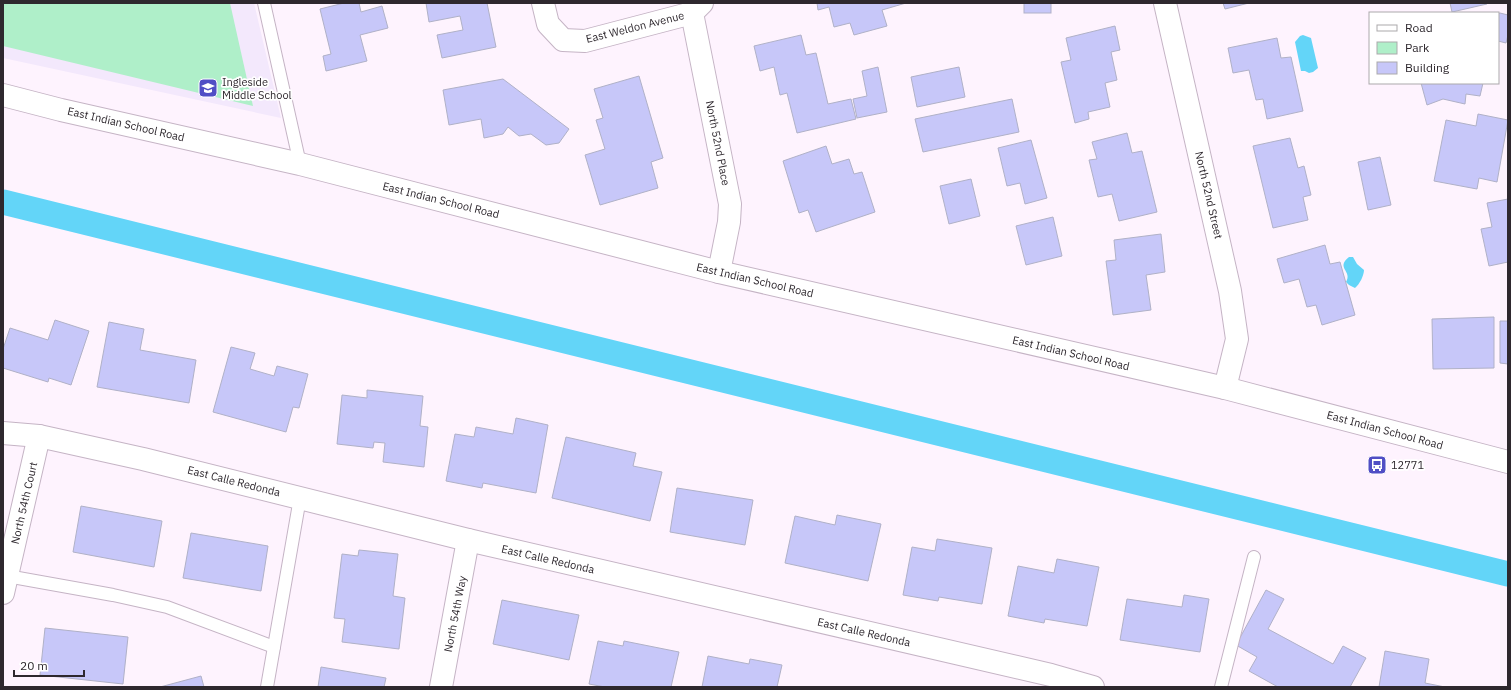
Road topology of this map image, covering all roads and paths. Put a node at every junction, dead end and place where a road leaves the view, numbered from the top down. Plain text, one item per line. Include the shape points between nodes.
1 (264, 3) edge
2 (543, 3) edge
3 (1165, 3) edge
4 (697, 8) edge
5 (3, 95) edge
6 (300, 164) junction
7 (719, 272) junction
8 (1225, 388) junction
9 (3, 433) edge
10 (39, 436) junction
11 (1508, 462) edge
12 (300, 498) junction
13 (468, 540) junction
14 (1254, 557) dead end
15 (5, 584) edge
16 (274, 647) junction
17 (1050, 681) edge
18 (267, 687) edge
19 (441, 687) edge
20 (1093, 687) edge
21 (1221, 687) edge

1 - 6 lane
2 - 4 street, East Weldon Avenue via 548,24 563,40 585,41
3 - 8 street, North 52nd Street via 1230,291 1237,339
4 - 7 street, North 52nd Place via 730,204
5 - 6 street, East Indian School Road
6 - 7 street, East Indian School Road
7 - 8 street, East Indian School Road
8 - 11 street, East Indian School Road
9 - 10 street, East Calle Redonda
10 - 12 street, East Calle Redonda
10 - 15 street, North 54th Court
12 - 13 street, East Calle Redonda
12 - 16 lane
13 - 17 street, East Calle Redonda
13 - 19 street, North 54th Way
14 - 21 lane
15 - 16 lane via 113,595 167,607
16 - 18 lane
17 - 20 street, East Calle Redonda

